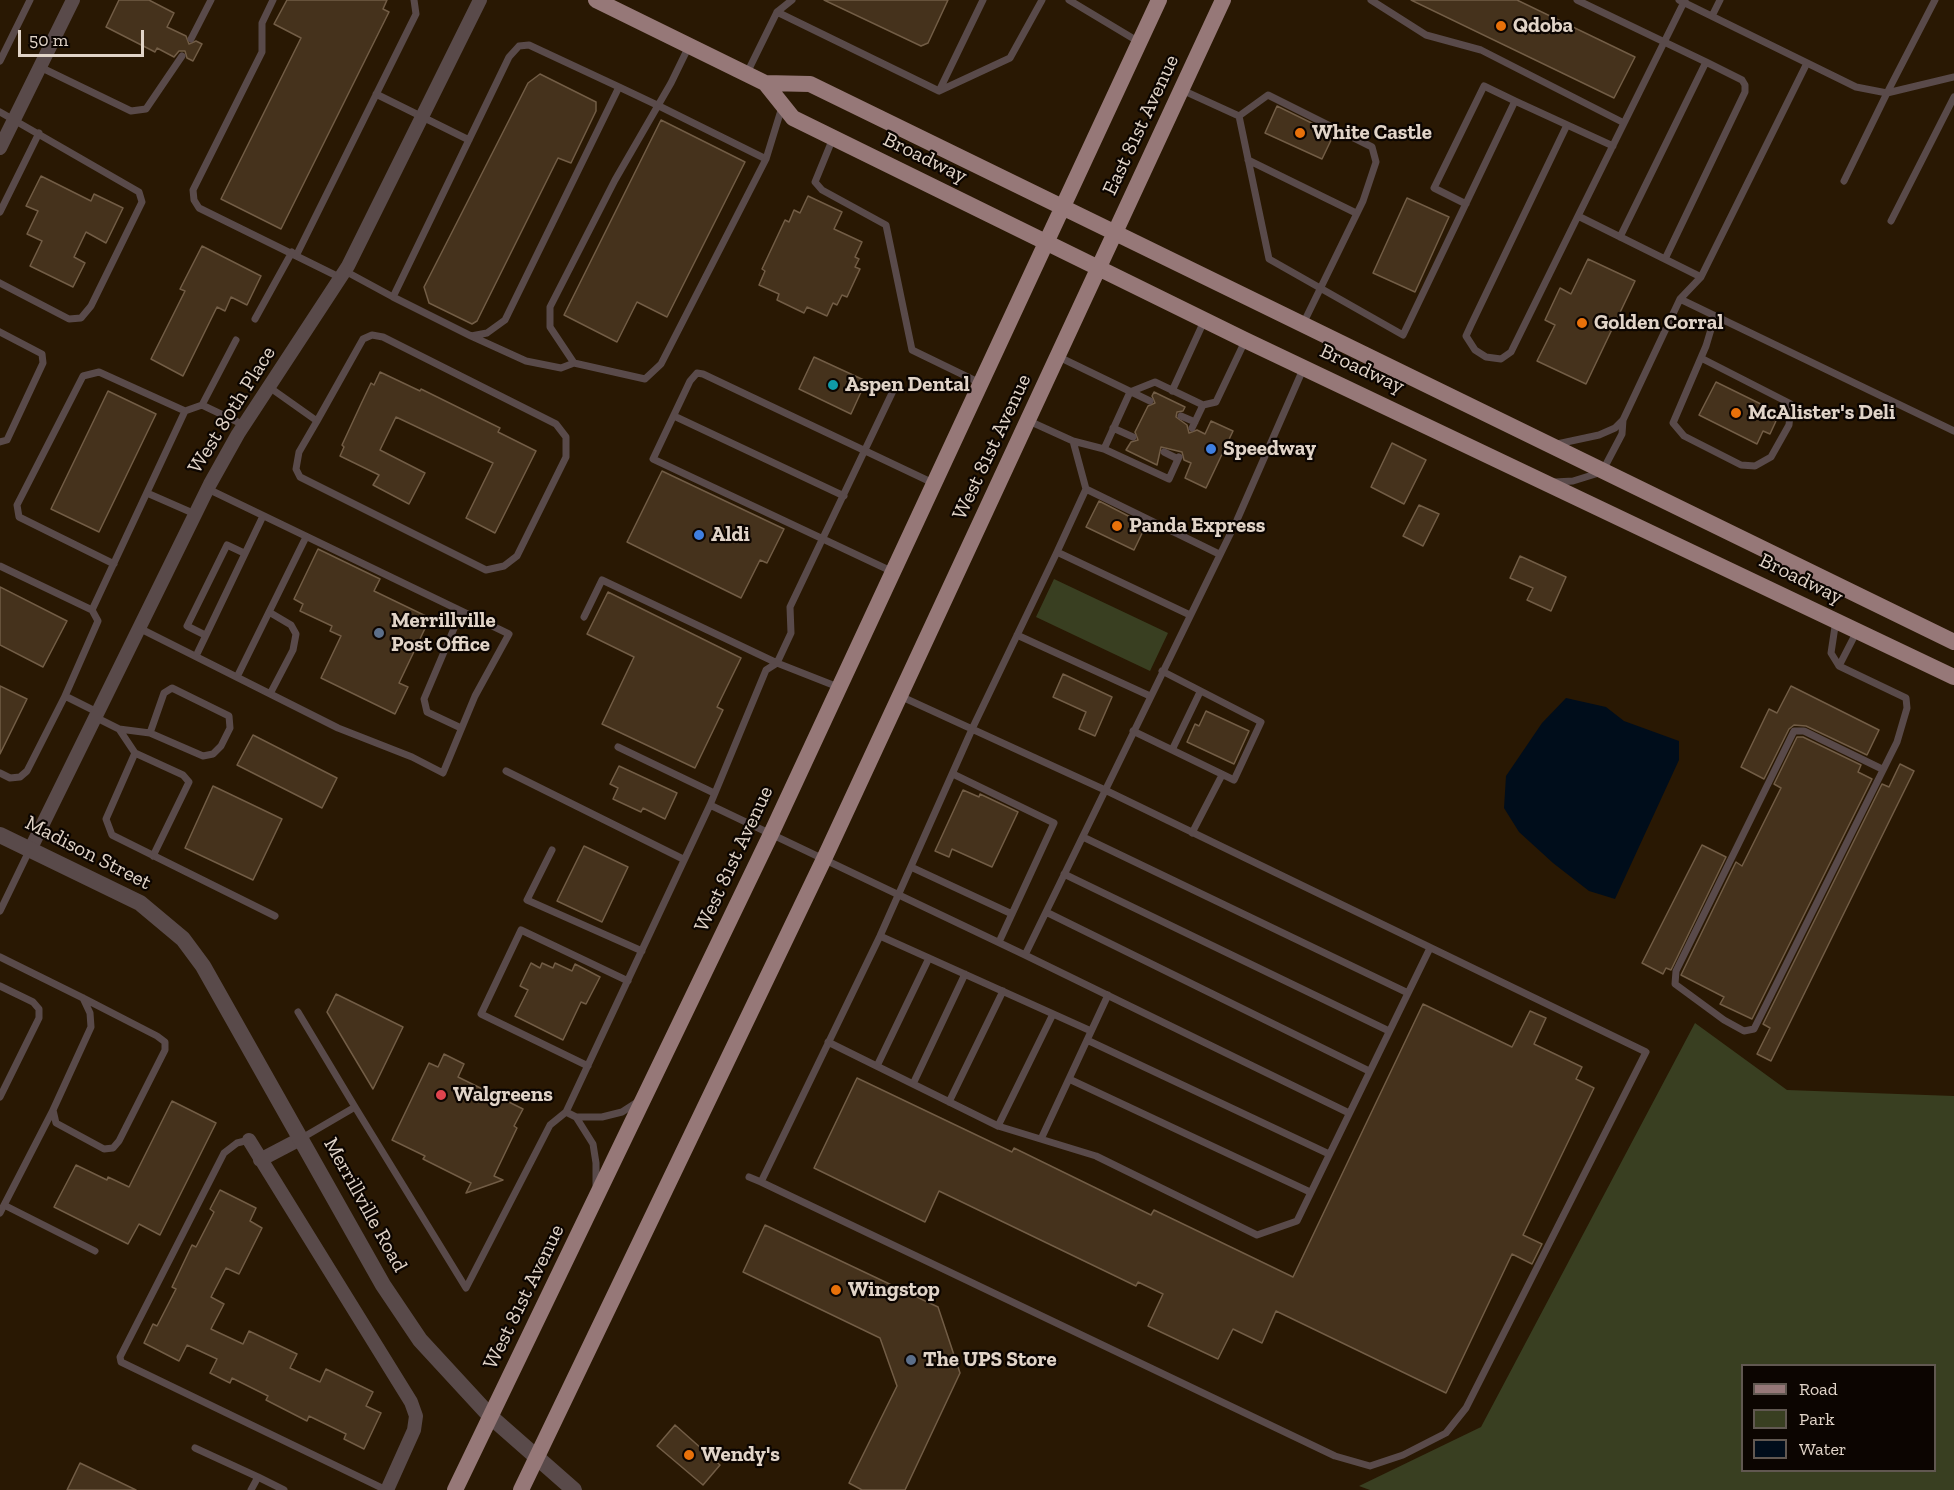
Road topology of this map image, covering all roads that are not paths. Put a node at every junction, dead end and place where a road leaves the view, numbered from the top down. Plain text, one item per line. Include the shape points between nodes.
1 (30, 0) edge
2 (73, 0) edge
3 (211, 0) edge
4 (273, 0) edge
5 (414, 0) edge
6 (480, 0) edge
7 (596, 0) edge
8 (792, 0) edge
9 (983, 0) edge
10 (1042, 0) edge
11 (1069, 0) edge
12 (1159, 0) edge
13 (1223, 0) edge
14 (1371, 0) edge
15 (1577, 0) edge
16 (1720, 0) edge
17 (1935, 0) edge
18 (1683, 1) edge
19 (777, 12) junction
20 (1712, 16) junction
21 (191, 39) dead end
22 (1664, 41) junction
23 (1139, 42) junction
24 (688, 46) junction
25 (182, 56) dead end
26 (0, 61) edge
27 (1707, 62) junction
28 (1807, 63) junction
29 (40, 67) junction
30 (747, 74) junction
31 (1954, 76) edge
32 (765, 83) junction
33 (619, 87) junction
34 (1182, 90) junction
35 (939, 91) junction
36 (1887, 93) junction
37 (376, 94) junction
38 (1954, 97) edge
39 (1515, 101) junction
40 (657, 105) junction
41 (783, 105) junction
42 (0, 112) edge
43 (1239, 116) junction
44 (422, 117) junction
45 (14, 119) junction
46 (1624, 123) junction
47 (1566, 125) junction
48 (39, 133) junction
49 (833, 138) junction
50 (469, 140) junction
51 (1613, 146) junction
52 (0, 148) edge
53 (766, 159) junction
54 (1248, 160) junction
55 (1844, 181) dead end
56 (1466, 204) junction
57 (1062, 207) junction
58 (0, 212) edge
59 (1356, 213) junction
60 (1578, 216) junction
61 (1891, 221) dead end
62 (1116, 234) junction
63 (1620, 237) junction
64 (1045, 242) junction
65 (294, 253) junction
66 (1665, 259) junction
67 (1100, 268) junction
68 (343, 274) junction
69 (1701, 277) junction
70 (0, 283) edge
71 (1319, 287) junction
72 (393, 297) junction
73 (1680, 299) junction
74 (1715, 315) junction
75 (255, 319) dead end
76 (1205, 319) junction
77 (1303, 324) junction
78 (0, 332) edge
79 (471, 336) junction
80 (236, 340) dead end
81 (1245, 340) junction
82 (1059, 357) junction
83 (1701, 358) junction
84 (574, 363) junction
85 (1304, 366) junction
86 (980, 383) junction
87 (269, 387) junction
88 (1172, 390) junction
89 (893, 391) dead end
90 (1130, 392) junction
91 (1150, 401) dead end
92 (202, 405) junction
93 (1203, 405) junction
94 (185, 411) junction
95 (674, 416) junction
96 (1181, 416) dead end
97 (1623, 420) junction
98 (317, 421) junction
99 (1029, 421) junction
100 (244, 425) junction
101 (1113, 428) junction
102 (1954, 431) edge
103 (1133, 437) dead end
104 (1073, 441) junction
105 (0, 442) edge
106 (1551, 445) junction
107 (1104, 449) junction
108 (865, 452) junction
109 (1164, 452) dead end
110 (1602, 472) junction
111 (1548, 482) junction
112 (933, 483) junction
113 (208, 489) junction
114 (1086, 489) junction
115 (147, 493) junction
116 (844, 496) junction
117 (195, 514) junction
118 (263, 516) junction
119 (306, 537) junction
120 (824, 538) junction
121 (1057, 552) junction
122 (244, 553) junction
123 (1220, 554) junction
124 (114, 564) junction
125 (0, 566) edge
126 (893, 572) junction
127 (92, 610) junction
128 (269, 612) junction
129 (462, 612) junction
130 (1190, 615) junction
131 (584, 616) dead end
132 (1836, 620) junction
133 (139, 628) junction
134 (1857, 630) junction
135 (1017, 634) junction
136 (206, 636) junction
137 (1954, 642) edge
138 (196, 656) junction
139 (777, 663) junction
140 (1839, 666) junction
141 (1162, 671) junction
142 (237, 676) junction
143 (1954, 677) edge
144 (839, 688) junction
145 (1200, 692) junction
146 (270, 694) junction
147 (65, 696) junction
148 (900, 696) junction
149 (1150, 696) junction
150 (96, 715) junction
151 (973, 728) junction
152 (119, 729) junction
153 (461, 729) junction
154 (1134, 731) junction
155 (150, 733) junction
156 (618, 747) dead end
157 (1172, 750) junction
158 (135, 753) junction
159 (1882, 769) junction
160 (507, 771) dead end
161 (0, 773) edge
162 (953, 774) junction
163 (1222, 775) junction
164 (1105, 790) junction
165 (714, 793) junction
166 (710, 805) junction
167 (1192, 833) junction
168 (771, 834) junction
169 (0, 835) edge
170 (1083, 837) junction
171 (31, 848) junction
172 (552, 850) dead end
173 (153, 855) junction
174 (683, 859) junction
175 (824, 859) junction
176 (911, 867) junction
177 (1064, 874) junction
178 (898, 894) junction
179 (0, 911) edge
180 (1046, 912) junction
181 (155, 913) joint
182 (1012, 914) junction
183 (275, 916) dead end
184 (880, 936) junction
185 (999, 942) junction
186 (1430, 948) junction
187 (642, 951) junction
188 (1025, 955) junction
189 (0, 957) edge
190 (929, 958) junction
191 (965, 974) junction
192 (628, 981) junction
193 (0, 986) edge
194 (1003, 991) junction
195 (1407, 993) junction
196 (1108, 995) junction
197 (83, 998) junction
198 (298, 1012) dead end
199 (1053, 1014) junction
200 (1091, 1031) junction
201 (1389, 1031) junction
202 (1087, 1040) junction
203 (828, 1042) junction
204 (588, 1066) junction
205 (877, 1066) junction
206 (1369, 1071) junction
207 (1069, 1079) junction
208 (913, 1084) junction
209 (646, 1096) junction
210 (0, 1097) edge
211 (949, 1102) junction
212 (355, 1107) junction
213 (53, 1110) junction
214 (566, 1112) junction
215 (1349, 1113) junction
216 (576, 1117) junction
217 (998, 1126) junction
218 (302, 1138) junction
219 (1041, 1139) junction
220 (249, 1140) joint
221 (1329, 1154) junction
222 (260, 1160) junction
223 (749, 1177) dead end
224 (761, 1182) junction
225 (1310, 1192) junction
226 (596, 1200) junction
227 (4, 1205) junction
228 (0, 1213) edge
229 (95, 1251) dead end
230 (491, 1417) junction
231 (195, 1448) dead end
232 (537, 1459) junction
233 (258, 1477) junction
234 (251, 1490) edge
235 (284, 1490) edge
236 (387, 1490) edge
237 (455, 1490) edge
238 (521, 1490) edge
239 (574, 1490) edge

1 - 26 lane
2 - 29 street
3 - 21 lane
4 - 65 lane via 262,24 262,52 193,190 199,208
5 - 37 lane via 416,15
6 - 44 street, West 80th Place
7 - 24 main road, Broadway
8 - 19 lane
9 - 35 lane
10 - 35 lane via 1010,58
11 - 23 lane
12 - 23 main road, East 81st Avenue
13 - 34 main road, East 81st Avenue
14 - 46 lane via 1425,35 1481,50
15 - 22 lane
16 - 20 lane
17 - 36 lane
18 - 20 lane
18 - 22 lane
19 - 30 lane
19 - 35 lane
20 - 28 lane
22 - 27 lane
22 - 46 lane
23 - 57 main road, East 81st Avenue
24 - 30 main road, Broadway
24 - 40 lane
25 - 29 lane via 146,109 131,111
27 - 63 lane
27 - 66 lane via 1742,80 1744,92
28 - 36 lane via 1867,91
28 - 69 lane
29 - 45 street
30 - 32 main road, Broadway
31 - 36 lane
32 - 41 main road, Broadway
32 - 57 main road, Broadway via 810,84
33 - 40 lane
33 - 50 lane via 529,45 519,46 509,57
33 - 79 lane via 505,320 487,333
34 - 43 lane
34 - 62 main road, East 81st Avenue
36 - 55 lane
37 - 44 lane
37 - 65 lane
38 - 61 lane
39 - 47 lane
39 - 56 lane
39 - 56 lane via 1484,86 1434,188
40 - 53 lane
40 - 84 lane via 550,307 549,327
41 - 49 main road, Broadway via 793,118
41 - 53 lane
42 - 45 lane
43 - 54 lane
43 - 59 lane via 1268,95 1372,147 1376,162
44 - 50 lane
44 - 68 street, West 80th Place
45 - 48 lane
45 - 52 street
46 - 51 lane
47 - 51 lane
47 - 60 lane via 1466,336 1475,350 1486,357 1501,359 1510,352
48 - 58 lane
48 - 70 lane via 139,192 142,202 91,306 81,318 69,319
49 - 64 main road, Broadway
49 - 86 lane via 815,182 822,190 886,225 912,350
50 - 72 lane
51 - 60 lane
53 - 84 lane via 661,364 645,378
54 - 59 lane
54 - 71 lane via 1269,259
56 - 71 lane via 1403,335
57 - 62 main road, Broadway
57 - 64 main road, East 81st Avenue
59 - 71 lane
60 - 63 lane
62 - 67 main road, East 81st Avenue
62 - 77 main road, Broadway
63 - 66 lane
64 - 67 main road, Broadway
64 - 86 main road, West 81st Avenue
65 - 68 lane
65 - 75 lane
66 - 69 lane
67 - 76 main road, Broadway
67 - 82 main road, West 81st Avenue
68 - 72 lane
68 - 87 street, West 80th Place
69 - 73 lane
71 - 77 lane
72 - 79 lane
73 - 74 lane
73 - 97 lane
74 - 83 lane
74 - 102 lane
76 - 81 main road, Broadway
76 - 88 lane
77 - 106 main road, Broadway
78 - 105 lane via 42,354 43,363 7,440
79 - 84 lane via 526,362 561,368
80 - 92 lane
81 - 85 main road, Broadway
81 - 93 lane via 1216,402
82 - 90 lane
82 - 99 main road, West 81st Avenue
83 - 83 lane via 1673,423 1683,436 1741,465 1755,466 1771,457 1789,424 1791,404
85 - 111 main road, Broadway
85 - 123 lane
86 - 112 main road, West 81st Avenue
87 - 98 lane
87 - 100 street, West 80th Place
88 - 90 lane via 1155,382
88 - 93 lane
89 - 108 lane
90 - 91 lane
90 - 101 lane
92 - 94 lane
92 - 100 lane
93 - 96 lane via 1193,425
94 - 115 lane
94 - 124 lane via 99,372 83,376 17,505 19,517
95 - 108 lane via 696,373
95 - 116 lane
95 - 120 lane via 653,459
97 - 106 lane via 1599,435
97 - 110 lane via 1622,434
98 - 98 lane via 363,339 383,337 556,424 566,437 566,457 517,556 504,566 486,570 300,477 296,469 299,452
99 - 104 lane
99 - 148 main road, West 81st Avenue
100 - 113 street, West 80th Place
101 - 103 lane
101 - 107 lane
104 - 107 lane
104 - 114 lane
106 - 110 main road, Broadway
107 - 109 lane via 1168,479 1178,458
108 - 112 lane
108 - 116 lane
110 - 111 lane via 1573,481
110 - 137 main road, Broadway
111 - 132 main road, Broadway
112 - 126 main road, West 81st Avenue
113 - 117 street, West 80th Place
113 - 118 lane
114 - 121 lane
114 - 123 lane
115 - 117 lane
115 - 124 lane
116 - 120 lane
117 - 133 street, West 80th Place
118 - 119 lane
118 - 122 lane
119 - 128 lane
119 - 129 lane
120 - 126 lane
120 - 139 lane via 789,607 791,633
121 - 130 lane
121 - 135 lane
122 - 136 lane
122 - 136 lane via 227,545 187,626
123 - 130 lane
124 - 127 lane
125 - 127 lane
126 - 144 main road, West 81st Avenue
127 - 147 lane via 98,621
128 - 142 lane
128 - 146 lane via 291,625 296,634 293,650
129 - 153 lane via 424,699 427,712
129 - 153 lane via 509,634
130 - 141 lane
131 - 139 lane via 602,580
132 - 134 main road, Broadway
132 - 140 lane via 1831,653
133 - 138 lane
133 - 150 street, West 80th Place
134 - 140 lane
134 - 143 main road, Broadway
135 - 149 lane
135 - 151 lane
136 - 138 lane
138 - 142 lane
139 - 144 lane
139 - 165 lane via 766,670
140 - 159 lane via 1906,698 1897,742
141 - 145 lane
141 - 149 lane
142 - 146 lane
144 - 168 main road, West 81st Avenue
145 - 157 lane
145 - 163 lane via 1262,722 1234,780
146 - 153 lane via 338,728 443,772
147 - 150 lane
147 - 161 lane via 27,771 10,778
148 - 151 lane
148 - 175 main road, West 81st Avenue
149 - 154 lane
150 - 152 lane
150 - 171 street, West 80th Place
151 - 162 lane
151 - 164 lane
152 - 155 lane
152 - 158 lane
154 - 157 lane
154 - 164 lane
155 - 155 lane via 203,756 213,754 230,728 229,716 172,688 164,693
156 - 165 lane
157 - 163 lane
158 - 173 lane via 106,819 112,835
158 - 173 lane via 183,775 189,782
159 - 159 lane via 1754,1029 1744,1031 1724,1020 1675,984 1676,971 1794,731 1804,731
160 - 174 lane
162 - 176 lane
162 - 182 lane via 1054,823
163 - 167 lane
164 - 167 lane
164 - 170 lane
165 - 166 lane
166 - 168 lane
166 - 174 lane
167 - 186 lane
168 - 175 lane
168 - 209 main road, West 81st Avenue
169 - 171 street, Madison Street
170 - 177 lane
170 - 195 lane
171 - 179 lane
171 - 181 street, Madison Street
172 - 187 lane via 527,900
173 - 183 lane
174 - 187 lane
175 - 178 lane
175 - 232 main road, West 81st Avenue
176 - 178 lane
176 - 182 lane
177 - 180 lane
177 - 201 lane
178 - 184 lane
178 - 185 lane
180 - 188 lane
180 - 206 lane
181 - 218 street, Merrillville Road via 183,939 203,966
182 - 185 lane
184 - 190 lane
184 - 203 lane
185 - 188 lane
186 - 195 lane
186 - 224 lane via 1646,1052 1466,1408 1446,1432 1403,1455 1370,1466 1335,1456
187 - 192 lane
188 - 196 lane
189 - 197 lane
190 - 191 lane
190 - 205 lane
191 - 194 lane
191 - 208 lane
192 - 204 lane
192 - 204 lane via 520,930 481,1014
193 - 210 lane via 33,1002 39,1009 39,1018
194 - 199 lane
194 - 211 lane
195 - 201 lane
196 - 200 lane
196 - 215 lane
197 - 213 lane via 91,1027
197 - 213 lane via 157,1036 165,1042 165,1050 113,1148 104,1149 56,1123
198 - 212 lane
199 - 200 lane
199 - 217 lane
200 - 202 lane
201 - 206 lane
202 - 207 lane
202 - 221 lane
203 - 205 lane
203 - 224 lane
204 - 214 lane
205 - 208 lane
206 - 215 lane
207 - 219 lane
207 - 225 lane
208 - 211 lane
209 - 216 lane via 622,1112
209 - 226 main road, West 81st Avenue
211 - 217 lane
212 - 214 lane via 466,1288 550,1125
212 - 218 lane
213 - 227 lane
214 - 216 lane
215 - 221 lane
216 - 226 lane via 595,1150
217 - 219 lane
218 - 222 street
218 - 230 street, Merrillville Road via 402,1313 440,1364
219 - 225 lane via 1096,1156 1257,1235 1297,1221
220 - 222 street
220 - 236 lane via 224,1153 120,1357 121,1362
221 - 225 lane
222 - 236 street via 411,1402 416,1416 414,1430
223 - 224 lane
226 - 230 main road, West 81st Avenue
227 - 228 lane
227 - 229 lane
230 - 232 street, Merrillville Road
230 - 237 main road, West 81st Avenue
231 - 233 lane
232 - 238 main road, West 81st Avenue
232 - 239 street, Merrillville Road
233 - 234 lane
233 - 235 lane

